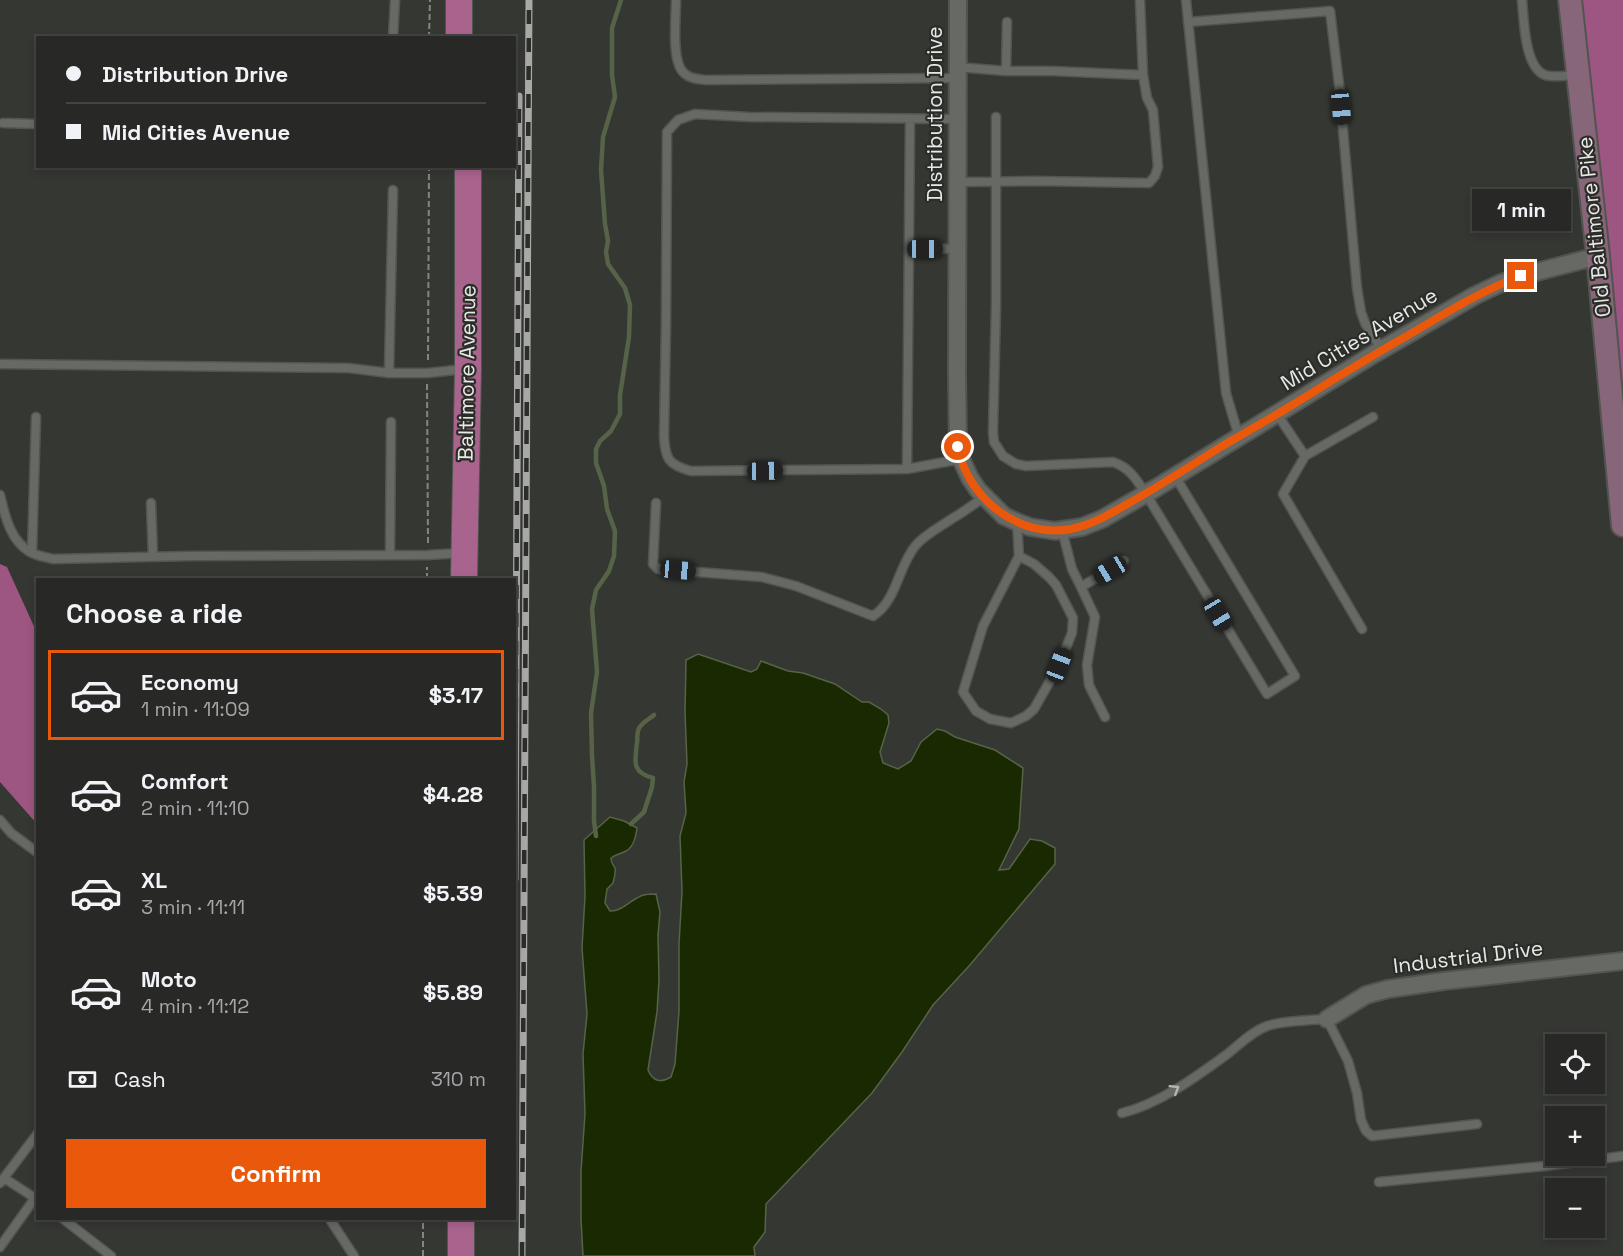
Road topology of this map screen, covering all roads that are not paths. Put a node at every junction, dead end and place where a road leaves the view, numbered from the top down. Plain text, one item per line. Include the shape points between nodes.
1 (395, 0) edge
2 (459, 0) edge
3 (676, 0) edge
4 (958, 0) edge
5 (1140, 0) edge
6 (1186, 0) edge
7 (1522, 0) edge
8 (1570, 0) edge
9 (1007, 22) dead end
10 (1188, 22) junction
11 (393, 36) edge
12 (459, 36) edge
13 (1006, 71) junction
14 (957, 72) junction
15 (1143, 75) junction
16 (1579, 75) junction
17 (996, 117) dead end
18 (910, 119) junction
19 (958, 119) junction
20 (3, 123) dead end
21 (36, 124) edge
22 (468, 168) edge
23 (996, 181) junction
24 (958, 182) junction
25 (393, 190) dead end
26 (909, 248) junction
27 (958, 249) junction
28 (1598, 256) junction
29 (1382, 350) junction
30 (0, 364) edge
31 (468, 369) junction
32 (389, 373) junction
33 (1277, 414) junction
34 (36, 417) dead end
35 (1373, 417) dead end
36 (391, 422) dead end
37 (1239, 437) junction
38 (1305, 456) junction
39 (961, 459) junction
40 (907, 469) junction
41 (1175, 476) junction
42 (1151, 491) junction
43 (0, 495) edge
44 (984, 498) junction
45 (151, 503) dead end
46 (656, 503) dead end
47 (1017, 522) junction
48 (1623, 525) edge
49 (1062, 530) junction
50 (32, 553) junction
51 (464, 553) junction
52 (390, 555) junction
53 (153, 556) junction
54 (1018, 556) junction
55 (1124, 561) dead end
56 (464, 578) edge
57 (1081, 586) junction
58 (1362, 629) dead end
59 (1106, 717) dead end
60 (0, 820) edge
61 (36, 852) edge
62 (1623, 961) edge
63 (1326, 1019) junction
64 (1122, 1113) dead end
65 (1477, 1124) dead end
66 (36, 1135) edge
67 (1623, 1156) edge
68 (2, 1181) edge
69 (1379, 1182) dead end
70 (36, 1199) edge
71 (65, 1220) edge
72 (330, 1220) edge
73 (461, 1220) edge
74 (0, 1247) edge
75 (111, 1256) edge
76 (354, 1256) edge
77 (461, 1256) edge

1 - 11 lane
2 - 12 main road
3 - 14 lane via 675,54 681,72 690,78
4 - 14 street, Distribution Drive
5 - 15 lane
6 - 10 lane
7 - 16 lane via 1531,61 1546,76
8 - 16 main road, Old Baltimore Pike
9 - 13 lane
10 - 29 lane via 1330,11 1357,288 1365,323
10 - 37 lane via 1226,393
13 - 14 lane
13 - 15 lane
14 - 19 street, Distribution Drive
15 - 23 lane via 1147,98 1154,110 1158,167 1149,183
16 - 28 main road, Old Baltimore Pike
17 - 23 lane
18 - 19 lane
18 - 26 lane
18 - 40 lane via 695,114 678,120 667,132 664,436 664,453 681,469 691,471
19 - 24 street, Distribution Drive
20 - 21 lane
22 - 31 main road, Baltimore Avenue
23 - 24 lane
23 - 42 lane via 994,442 1003,456 1026,466 1113,462
24 - 27 street, Distribution Drive
25 - 32 lane
26 - 27 lane
26 - 40 lane
27 - 39 street, Distribution Drive
28 - 29 street, Mid Cities Avenue via 1499,284
28 - 48 main road, Old Baltimore Pike
29 - 33 street, Mid Cities Avenue
30 - 32 lane via 338,368
31 - 32 lane
31 - 51 main road, Baltimore Avenue
33 - 37 street, Mid Cities Avenue
33 - 38 lane
34 - 50 lane
35 - 38 lane
36 - 52 lane
37 - 41 street, Mid Cities Avenue
38 - 58 lane via 1282,494
39 - 40 lane
39 - 44 street, Distribution Drive
41 - 42 street, Mid Cities Avenue
41 - 42 lane via 1295,676 1267,694
42 - 49 street, Distribution Drive via 1102,519
43 - 50 lane via 7,523
44 - 46 lane via 932,530 914,547 891,595 873,616 762,577 658,569 653,564
44 - 47 street, Distribution Drive
45 - 53 lane
47 - 49 street, Distribution Drive
47 - 54 lane
49 - 57 lane via 1072,569
50 - 53 lane via 53,559
51 - 52 lane
51 - 56 main road, Baltimore Avenue
52 - 53 lane
54 - 54 lane via 1041,568 1056,585 1073,625 1059,665 1034,709 1011,723 990,719 976,711 963,692 983,626
55 - 57 lane
57 - 59 lane via 1095,617 1087,665 1089,686
60 - 61 lane
62 - 63 street, Industrial Drive via 1388,989 1366,995
64 -> 63 lane via 1155,1101 1270,1024
63 - 65 lane via 1348,1061 1361,1120 1372,1136
66 - 68 lane
67 - 69 lane
68 - 70 lane
70 - 74 lane
71 - 75 lane
72 - 76 lane
73 - 77 main road

